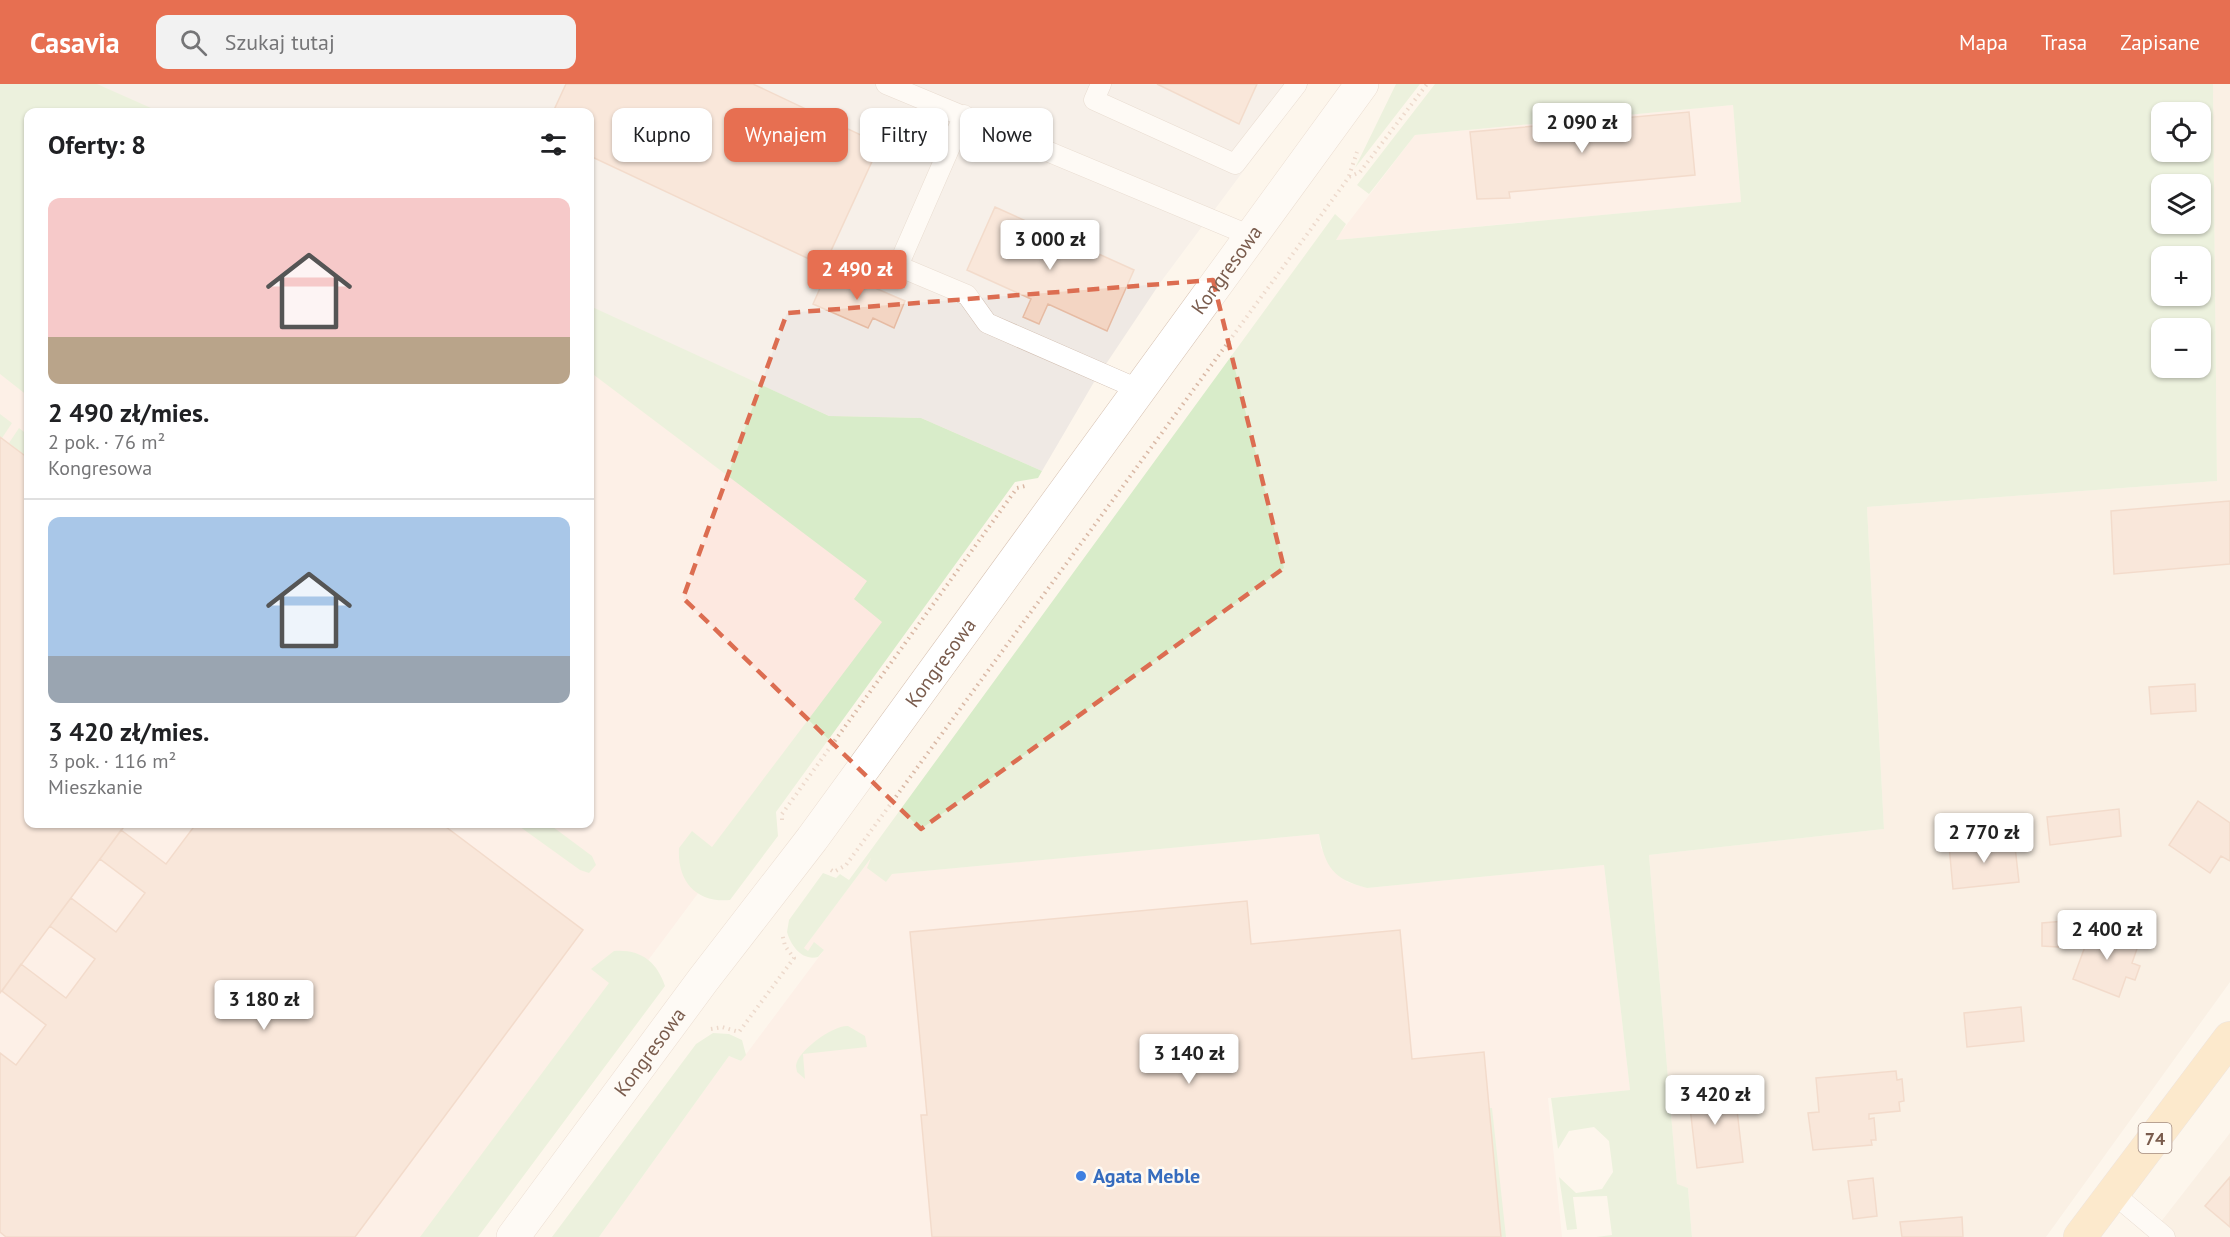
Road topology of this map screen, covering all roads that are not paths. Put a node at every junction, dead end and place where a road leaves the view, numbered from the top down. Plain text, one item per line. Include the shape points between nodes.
1 (886, 84) edge
2 (1101, 84) edge
3 (1297, 84) edge
4 (1362, 84) edge
5 (960, 113) edge
6 (960, 124) edge
7 (1053, 153) edge
8 (1251, 236) junction
9 (1138, 389) junction
10 (2230, 1038) edge
11 (2114, 1194) junction
12 (513, 1237) edge
13 (2080, 1237) edge
14 (2165, 1237) edge

1 - 5 lane
2 - 3 lane via 1094,100 1235,164
4 - 8 street, Kongresowa
6 - 9 lane via 898,266 967,295 987,323
7 - 8 lane
8 - 9 street, Kongresowa
9 - 12 street, Kongresowa via 812,839
10 - 11 main road, 74
11 - 13 main road, 74
11 - 14 lane

